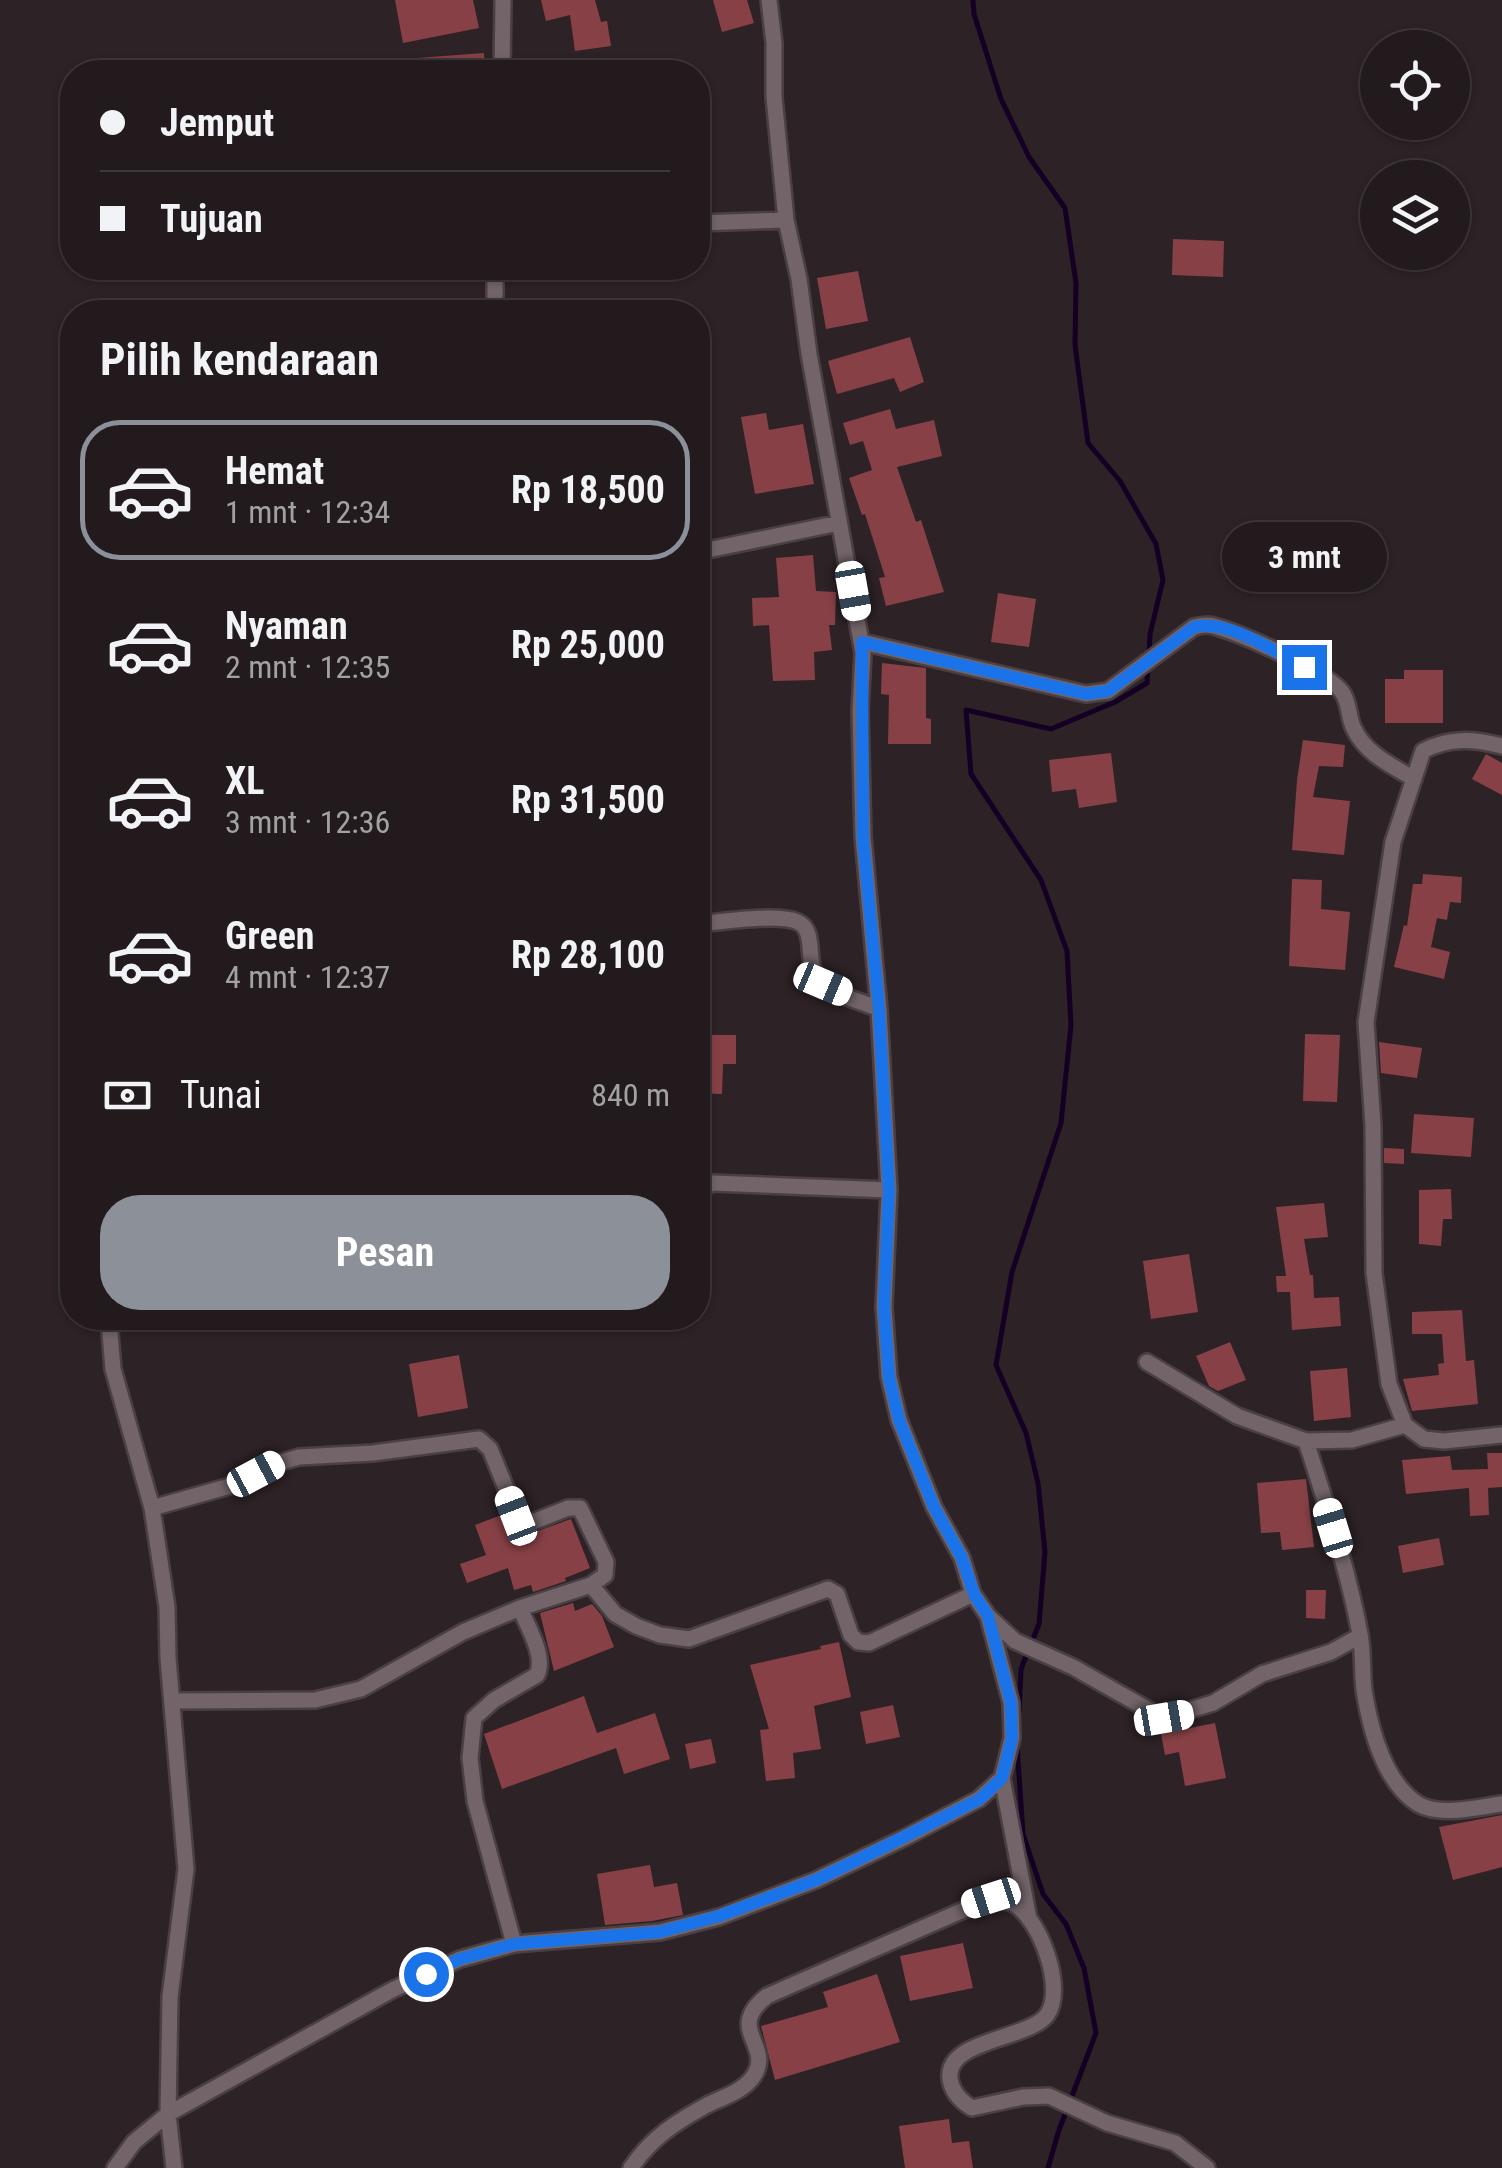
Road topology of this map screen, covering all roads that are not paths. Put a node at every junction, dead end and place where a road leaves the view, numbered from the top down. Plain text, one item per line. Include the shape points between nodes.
1 (503, 0) edge
2 (769, 0) edge
3 (502, 60) edge
4 (786, 220) junction
5 (710, 223) edge
6 (839, 523) junction
7 (710, 550) edge
8 (862, 642) junction
9 (1502, 746) edge
10 (1414, 778) junction
11 (710, 923) edge
12 (879, 1009) junction
13 (710, 1184) edge
14 (889, 1190) junction
15 (111, 1330) edge
16 (1147, 1362) dead end
17 (1404, 1425) junction
18 (1502, 1435) edge
19 (1306, 1441) junction
20 (152, 1508) junction
21 (592, 1584) junction
22 (974, 1594) junction
23 (520, 1608) junction
24 (988, 1616) junction
25 (1360, 1636) junction
26 (174, 1700) junction
27 (1002, 1778) junction
28 (1502, 1804) edge
29 (1030, 1918) junction
30 (514, 1944) junction
31 (168, 2114) junction
32 (114, 2168) edge
33 (174, 2168) edge
34 (630, 2168) edge
35 (1208, 2168) edge

1 - 3 street
2 - 4 street
4 - 5 street
4 - 6 street
6 - 7 street
6 - 8 street
8 - 10 street via 1086,694 1108,691 1206,624 1328,680 1342,692 1352,728 1370,752
8 - 12 street via 863,838
9 - 10 street via 1476,739 1437,743 1422,751
10 - 17 street via 1393,842 1366,1022 1374,1273 1390,1384
11 - 12 street via 800,922 808,932 815,976
12 - 14 street
13 - 14 street
14 - 22 street via 889,1377 899,1420
15 - 20 street via 113,1369
16 - 19 street via 1237,1416
17 - 18 street via 1424,1439
17 - 19 street via 1352,1440
19 - 25 street
20 - 21 street via 237,1484 299,1456 479,1439 490,1449 519,1520 528,1524 580,1508 606,1562 605,1575
20 - 26 street
21 - 22 street via 615,1614 636,1626 689,1639 828,1589 837,1594 851,1635 868,1643
21 - 23 street
22 - 24 street
23 - 26 street via 361,1690 315,1700
23 - 30 street via 540,1670 474,1718 470,1758 475,1801
24 - 25 street via 1015,1641 1164,1718 1214,1703 1262,1674
24 - 27 street via 1011,1703 1012,1738
25 - 28 street via 1364,1695 1396,1780 1420,1805 1450,1810
26 - 31 street via 186,1869 170,1997
27 - 29 street
27 - 30 street via 980,1799 904,1838 719,1916 660,1932
29 - 34 street via 1014,1904 991,1898 766,1996 751,2008 748,2021 760,2060 756,2073 745,2086 663,2131
29 - 35 street via 1049,1957 1053,1996 1047,2014 1028,2029 960,2055 950,2078 962,2101 972,2108 1049,2096 1175,2143
30 - 31 street via 460,1959 392,1990
31 - 32 street
31 - 33 street

